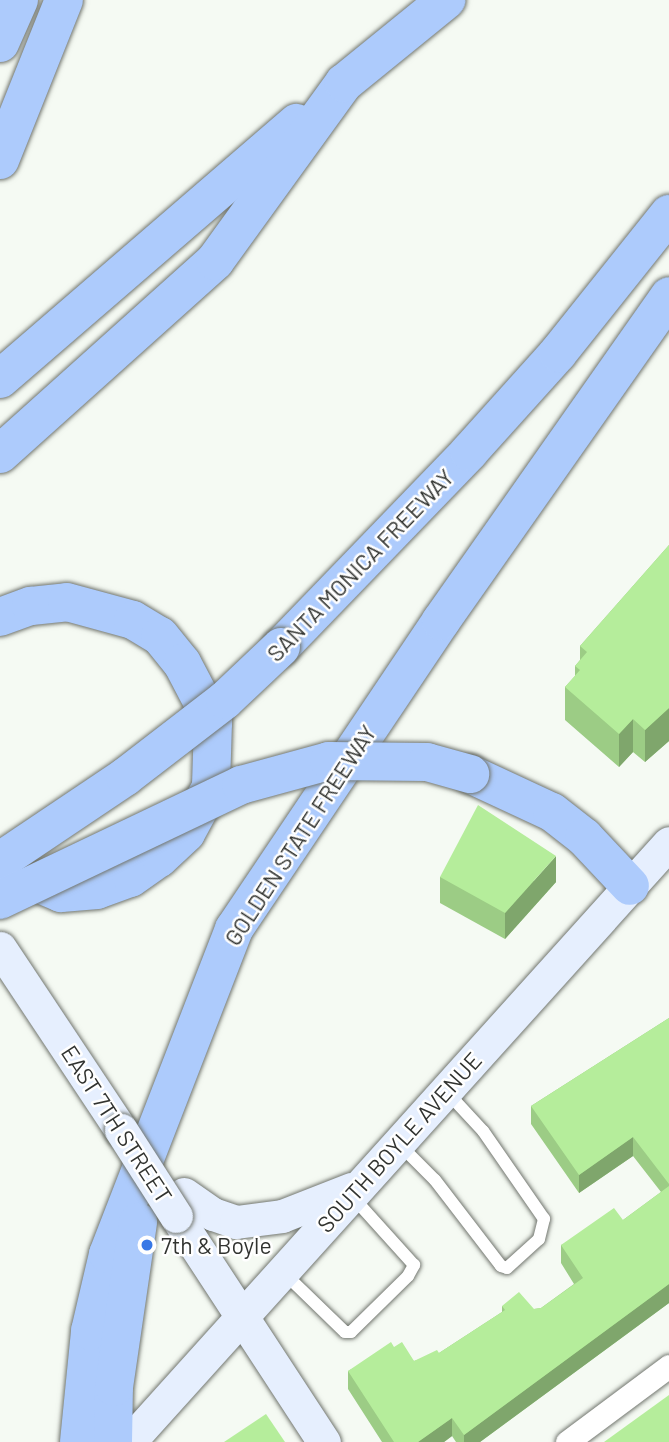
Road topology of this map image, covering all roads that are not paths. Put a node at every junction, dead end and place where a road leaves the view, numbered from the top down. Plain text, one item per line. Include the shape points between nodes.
1 (19, 0) edge
2 (65, 0) edge
3 (446, 0) edge
4 (0, 43) edge
5 (344, 83) junction
6 (0, 160) edge
7 (669, 215) edge
8 (669, 296) edge
9 (0, 379) edge
10 (0, 454) edge
11 (0, 617) edge
12 (669, 843) edge
13 (6, 876) edge
14 (630, 886) junction
15 (0, 948) edge
16 (445, 1090) junction
17 (133, 1143) junction
18 (398, 1143) junction
19 (355, 1190) junction
20 (180, 1205) junction
21 (282, 1271) junction
22 (240, 1317) junction
23 (669, 1366) edge
24 (128, 1437) edge
25 (79, 1442) edge
26 (324, 1442) edge
27 (566, 1442) edge

1 - 4 highway
2 - 6 highway
3 - 5 highway
5 - 9 highway
5 - 10 highway via 215,261
7 - 13 highway, SANTA MONICA FREEWAY, bridge via 558,353 281,647 225,700
8 - 17 highway, GOLDEN STATE FREEWAY via 441,621 234,929
11 - 13 highway via 31,606 67,602 133,620 160,636 182,663 213,722 211,787 186,833 159,858 130,878 97,890 61,893
12 - 14 main road, SOUTH BOYLE AVENUE
13 - 14 highway, bridge via 241,785 329,761 427,762 470,774 552,812 584,837
14 - 16 main road, SOUTH BOYLE AVENUE
15 - 17 main road, EAST 7TH STREET
16 - 18 main road, SOUTH BOYLE AVENUE
16 - 18 lane via 482,1131 544,1219 539,1239 507,1268 501,1265 435,1180
17 - 20 main road, EAST 7TH STREET, bridge
17 - 24 highway via 114,1387
17 - 25 highway, GOLDEN STATE FREEWAY via 97,1296
18 - 19 main road, SOUTH BOYLE AVENUE
19 - 20 main road via 256,1221 236,1222
19 - 21 main road, SOUTH BOYLE AVENUE
19 - 21 lane via 414,1265 408,1276 351,1332 345,1332
20 - 22 main road, EAST 7TH STREET
21 - 22 main road, SOUTH BOYLE AVENUE
22 - 24 main road, SOUTH BOYLE AVENUE
22 - 26 main road, EAST 7TH STREET
23 - 27 street

